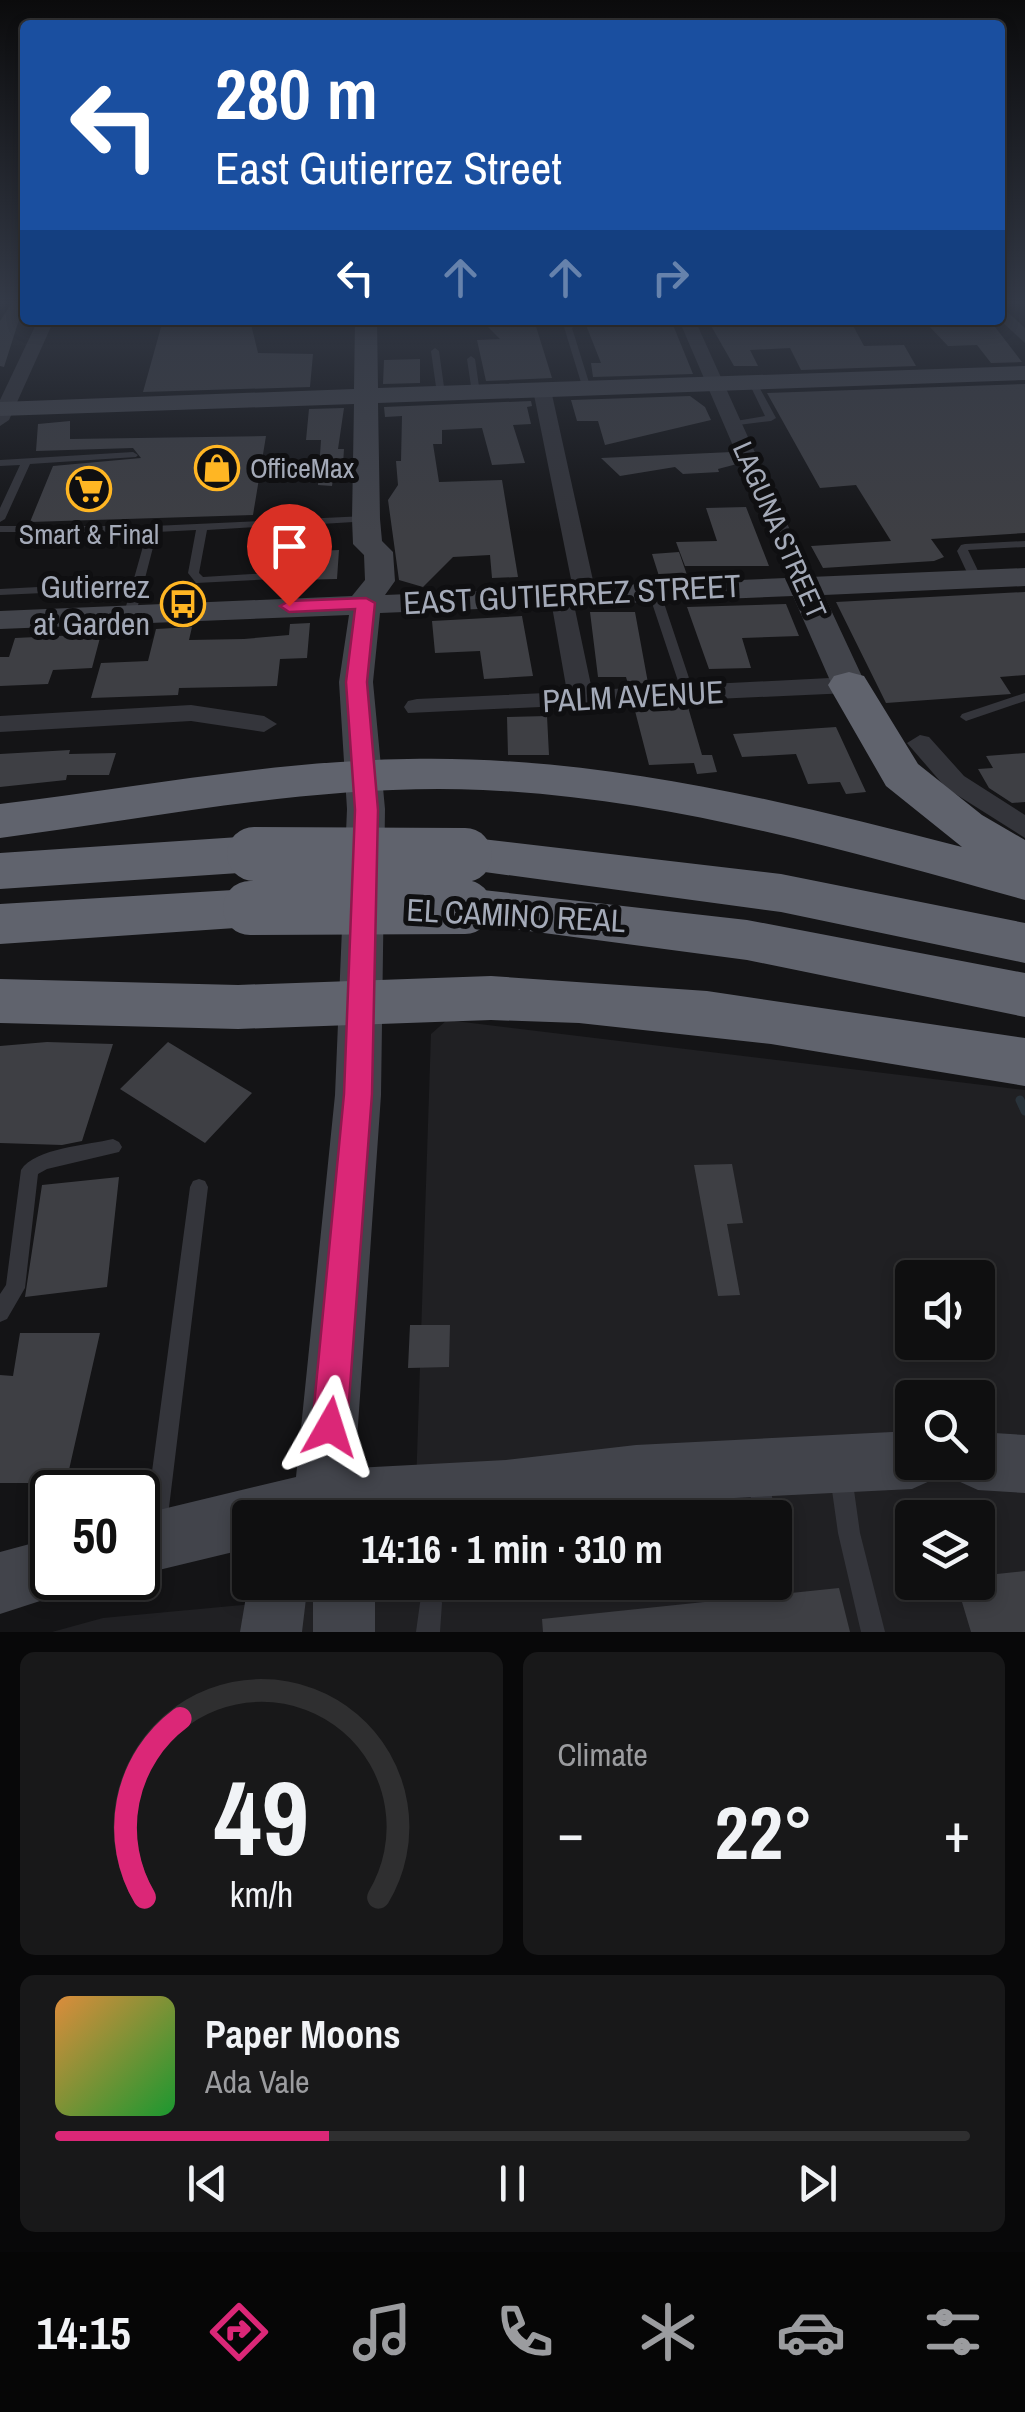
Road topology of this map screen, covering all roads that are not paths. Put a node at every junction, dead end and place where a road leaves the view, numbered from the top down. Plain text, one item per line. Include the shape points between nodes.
1 (17, 380) edge
2 (366, 380) edge
3 (439, 380) edge
4 (474, 380) edge
5 (584, 380) edge
6 (713, 380) edge
7 (831, 380) edge
8 (754, 383) junction
9 (715, 384) junction
10 (587, 389) junction
11 (542, 390) junction
12 (476, 393) junction
13 (441, 394) junction
14 (366, 397) junction
15 (1, 412) edge
16 (733, 424) junction
17 (132, 454) dead end
18 (26, 462) junction
19 (0, 463) edge
20 (0, 519) edge
21 (316, 522) junction
22 (280, 524) junction
23 (202, 527) junction
24 (0, 529) edge
25 (153, 529) junction
26 (367, 532) junction
27 (314, 540) dead end
28 (1021, 545) edge
29 (1025, 557) edge
30 (1025, 577) edge
31 (976, 579) junction
32 (803, 583) junction
33 (654, 591) junction
34 (0, 592) edge
35 (573, 594) junction
36 (134, 599) junction
37 (366, 600) junction
38 (0, 620) edge
39 (849, 685) junction
40 (688, 693) junction
41 (1025, 697) edge
42 (581, 698) junction
43 (417, 706) dead end
44 (966, 717) dead end
45 (0, 724) edge
46 (264, 724) dead end
47 (920, 743) dead end
48 (364, 777) junction
49 (0, 820) edge
50 (1025, 828) edge
51 (1025, 862) edge
52 (0, 871) edge
53 (1025, 882) edge
54 (0, 924) edge
55 (1025, 943) edge
56 (1025, 995) edge
57 (0, 1002) edge
58 (361, 1005) junction
59 (1025, 1062) edge
60 (113, 1147) dead end
61 (199, 1187) dead end
62 (0, 1312) edge
63 (895, 1460) edge
64 (839, 1461) junction
65 (995, 1463) edge
66 (1025, 1464) edge
67 (157, 1470) edge
68 (761, 1493) edge
69 (640, 1496) edge
70 (322, 1500) edge
71 (565, 1500) edge
72 (232, 1522) edge
73 (160, 1539) edge
74 (30, 1574) edge
75 (0, 1583) edge
76 (275, 1600) edge
77 (344, 1600) edge
78 (431, 1603) dead end
79 (271, 1632) edge
80 (344, 1632) edge
81 (428, 1632) edge
82 (873, 1632) edge

1 - 15 street
2 - 14 main road
3 - 13 lane
4 - 12 lane
5 - 10 lane
6 - 9 street, LAGUNA STREET
7 - 8 main road
8 - 9 main road
8 - 16 lane via 770,418
9 - 10 main road
9 - 16 street, LAGUNA STREET
10 - 11 main road
11 - 12 main road
11 - 35 street
12 - 13 main road
13 - 14 main road
14 - 15 main road
14 - 26 main road
16 - 32 street, LAGUNA STREET
17 - 18 lane
18 - 19 lane
18 - 20 lane
21 - 22 lane
21 - 26 lane
21 - 27 lane
22 - 23 lane
22 - 23 lane via 274,576 200,580 193,573
23 - 25 lane
24 - 25 lane
25 - 36 lane
26 - 37 main road via 378,552 380,581
28 - 29 lane
28 - 31 lane via 964,547
30 - 31 main road, EAST GUTIERREZ STREET
31 - 32 main road, EAST GUTIERREZ STREET
32 - 33 main road, EAST GUTIERREZ STREET
32 - 39 main road, LAGUNA STREET
33 - 35 main road, EAST GUTIERREZ STREET
33 - 40 lane
34 - 36 lane
35 - 37 main road, EAST GUTIERREZ STREET
35 - 42 street
36 - 37 main road, EAST GUTIERREZ STREET
36 - 38 main road, EAST GUTIERREZ STREET
37 - 48 main road via 356,682
39 - 40 street, PALM AVENUE
39 - 51 highway via 902,776
40 - 42 street, PALM AVENUE
41 - 44 lane
42 - 43 street, PALM AVENUE
45 - 46 street via 191,713
47 - 50 street via 955,782
48 - 49 highway
48 - 53 highway via 473,774 661,796
48 - 58 main road
52 - 55 highway, EL CAMINO REAL, bridge via 254,854 465,854 781,894
54 - 56 highway, EL CAMINO REAL, bridge via 250,908 465,907 761,939
57 - 58 highway
58 - 59 highway via 509,998 675,1008
58 - 70 main road via 354,1178
60 - 62 lane via 30,1170 14,1288
61 - 67 lane
63 - 64 main road
64 - 68 main road
64 - 82 lane
65 - 66 main road
68 - 69 main road
69 - 71 main road
72 - 73 main road
74 - 75 main road
76 - 79 main road
77 - 80 main road
78 - 81 lane

